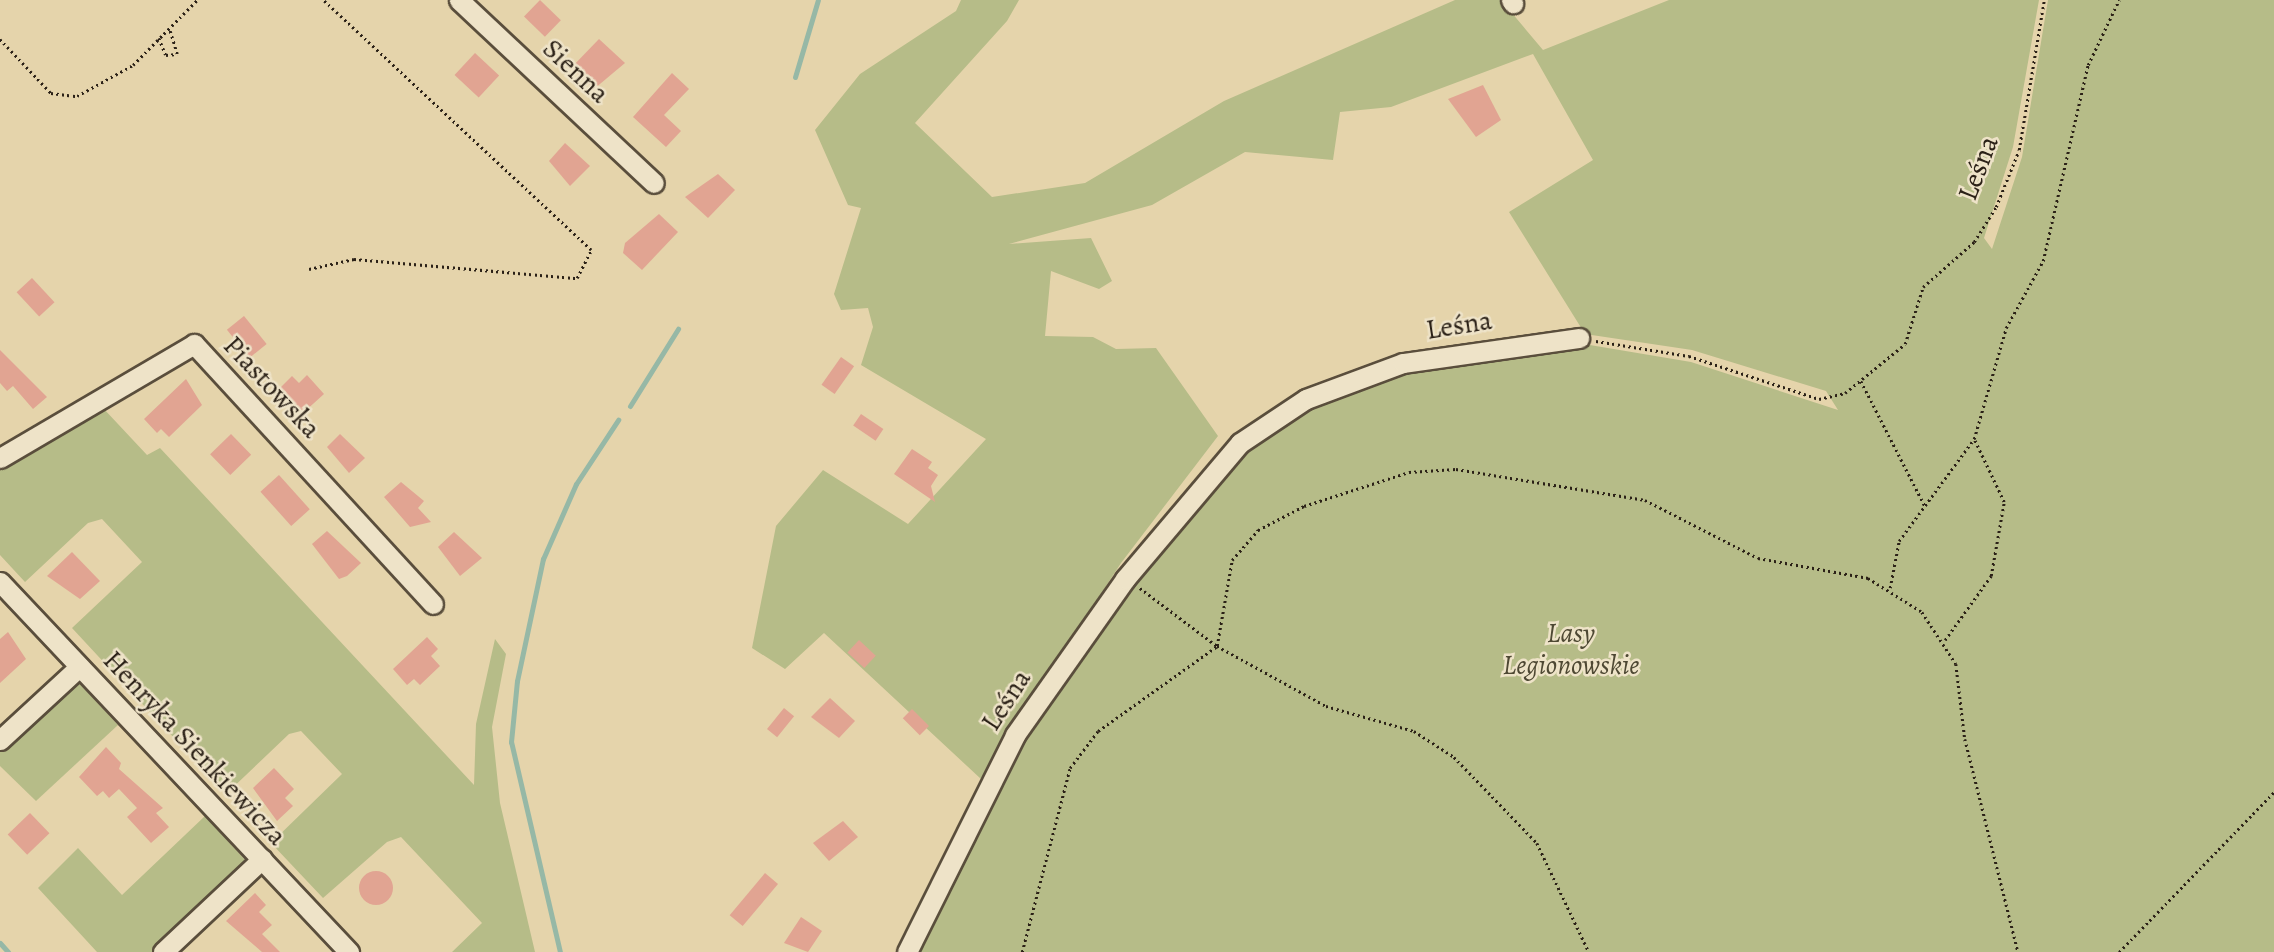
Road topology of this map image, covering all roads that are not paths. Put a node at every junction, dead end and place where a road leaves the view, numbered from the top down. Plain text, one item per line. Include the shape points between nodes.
1 (459, 0) edge
2 (654, 183) dead end
3 (1579, 338) road end
4 (0, 457) edge
5 (0, 582) edge
6 (433, 604) dead end
7 (79, 667) junction
8 (0, 740) edge
9 (262, 859) junction
10 (163, 952) edge
11 (349, 952) edge
12 (908, 952) edge

1 - 2 street, Sienna
3 - 12 street, Leśna via 1403,363 1306,399 1240,443 1125,579 1014,735
4 - 6 street, Piastowska via 194,344
5 - 7 street, Henryka Sienkiewicza
7 - 8 street
7 - 9 street, Henryka Sienkiewicza
9 - 10 street
9 - 11 street, Henryka Sienkiewicza

